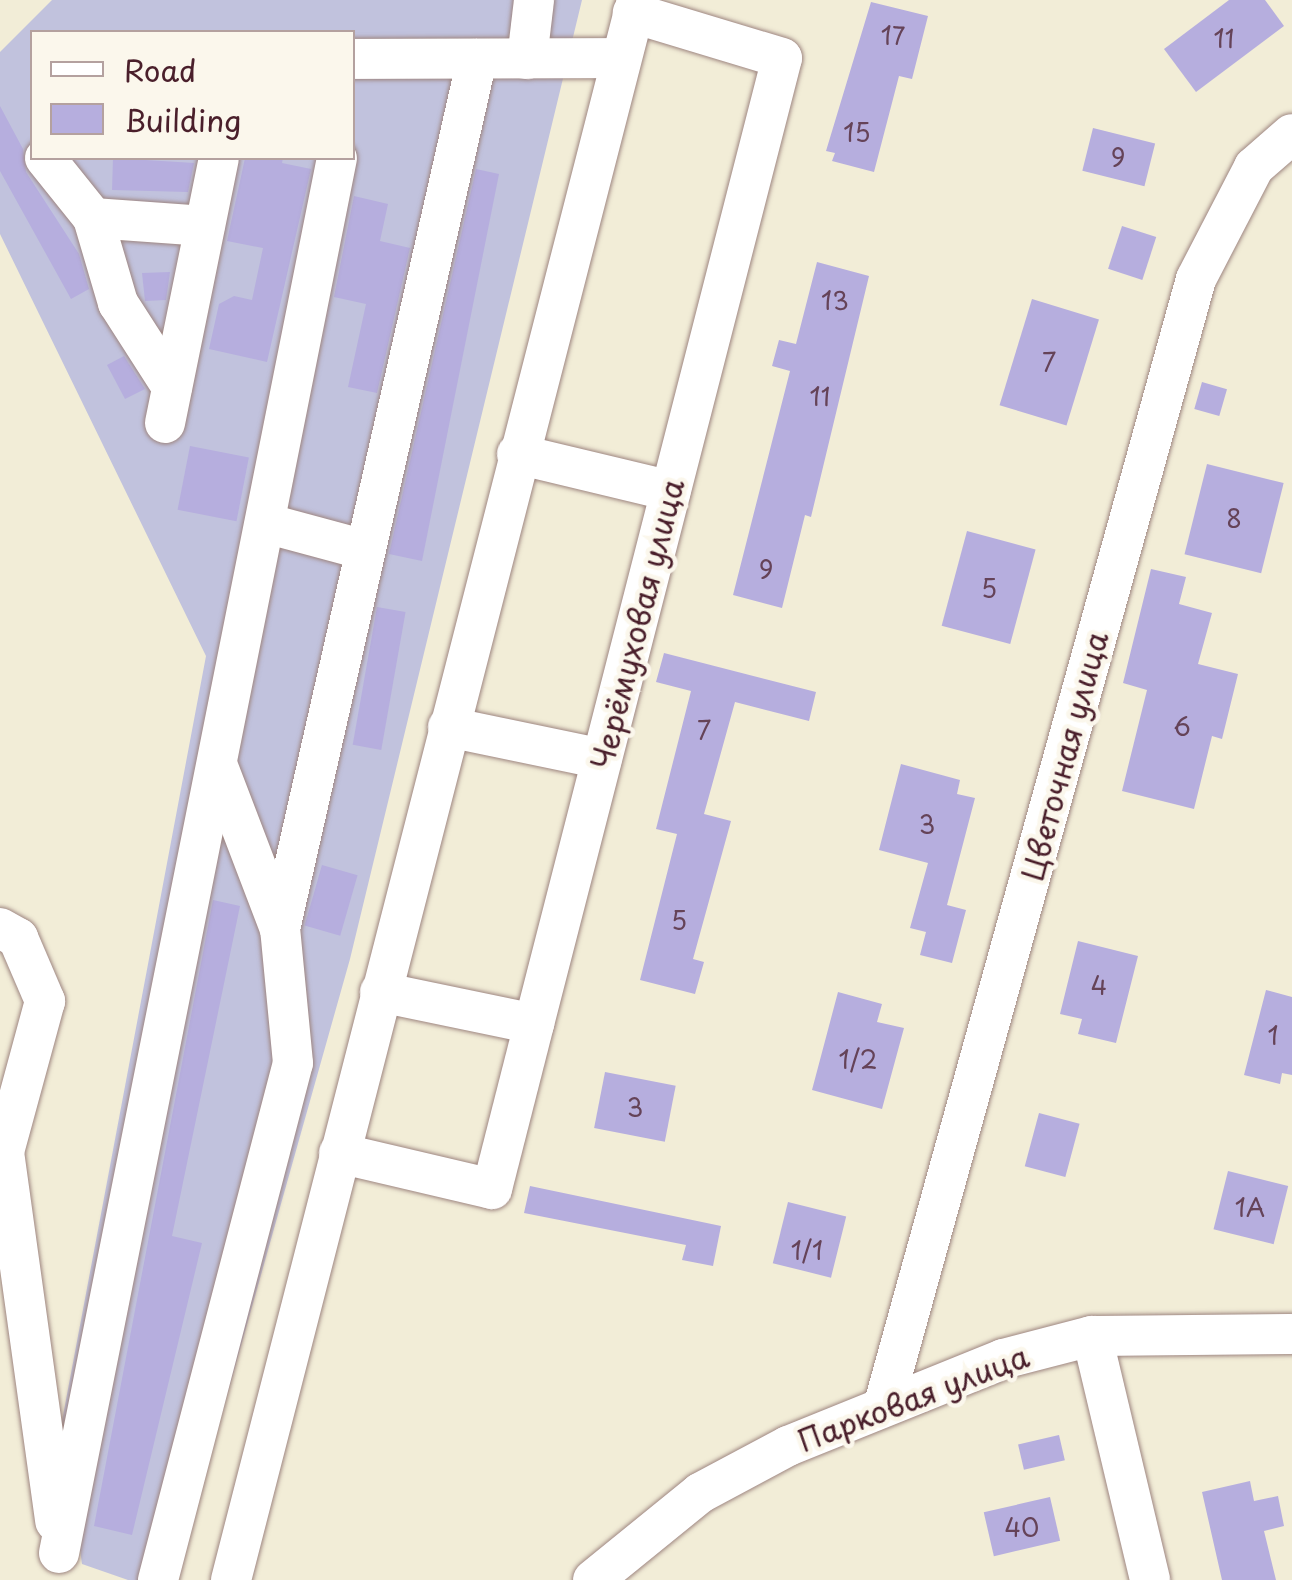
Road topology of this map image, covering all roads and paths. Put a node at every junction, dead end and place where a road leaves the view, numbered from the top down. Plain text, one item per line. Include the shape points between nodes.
1 (534, 0) edge
2 (635, 6) edge
3 (620, 58) junction
4 (476, 59) junction
5 (528, 59) junction
6 (355, 67) edge
7 (1292, 134) edge
8 (47, 160) edge
9 (219, 160) edge
10 (338, 160) edge
11 (93, 218) junction
12 (205, 226) junction
13 (517, 454) junction
14 (671, 491) junction
15 (264, 523) junction
16 (366, 550) junction
17 (448, 726) junction
18 (602, 759) junction
19 (217, 764) junction
20 (0, 928) edge
21 (280, 929) junction
22 (380, 992) junction
23 (534, 1024) junction
24 (340, 1153) junction
25 (1292, 1334) edge
26 (1092, 1336) junction
27 (884, 1404) junction
28 (60, 1566) edge
29 (158, 1580) edge
30 (230, 1580) edge
31 (593, 1580) edge
32 (1150, 1580) edge

1 - 5 street
2 - 3 street
2 - 14 street, Черёмуховая улица via 782,58
3 - 5 street
3 - 13 street
4 - 5 street
4 - 6 street
4 - 16 street
7 - 27 street, Цветочная улица via 1254,167 1196,278
8 - 11 street
9 - 12 street
10 - 15 street
11 - 12 street
11 - 12 street via 118,303 169,405
13 - 14 street
13 - 17 street
14 - 18 street, Черёмуховая улица
15 - 16 street
15 - 19 street
16 - 21 street
17 - 18 street
17 - 22 street
18 - 23 street, Черёмуховая улица
19 - 21 street
19 - 28 street
20 - 28 street via 18,938 45,1001 4,1152
21 - 29 street via 294,1063
22 - 23 street
22 - 24 street
23 - 24 street, Черёмуховая улица via 492,1188
24 - 30 street
25 - 26 street, Парковая улица
26 - 27 street, Парковая улица via 1004,1359
26 - 32 street
27 - 31 street, Парковая улица via 700,1492

